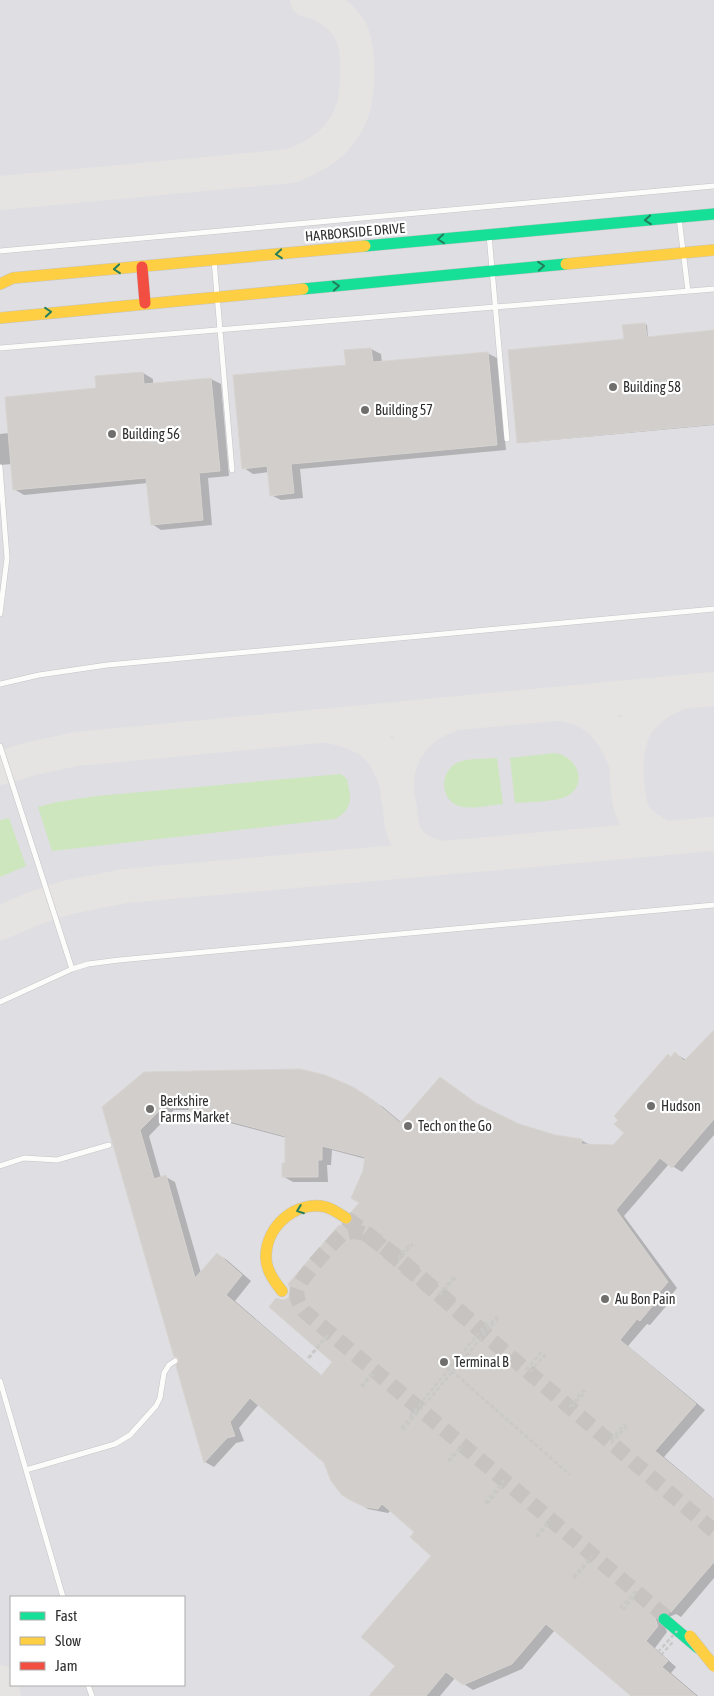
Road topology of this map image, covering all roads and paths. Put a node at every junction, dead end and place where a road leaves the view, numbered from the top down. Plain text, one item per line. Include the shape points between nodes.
1 (714, 186) edge
2 (714, 214) edge
3 (679, 217) junction
4 (489, 235) junction
5 (714, 250) edge
6 (0, 251) edge
7 (683, 253) junction
8 (214, 260) junction
9 (142, 267) junction
10 (492, 271) junction
11 (0, 284) edge
12 (714, 289) edge
13 (688, 291) junction
14 (218, 297) junction
15 (145, 304) junction
16 (495, 307) junction
17 (0, 318) edge
18 (220, 330) junction
19 (0, 348) edge
20 (507, 439) dead end
21 (0, 467) edge
22 (232, 470) dead end
23 (714, 608) edge
24 (0, 614) edge
25 (0, 684) edge
26 (0, 746) edge
27 (714, 905) edge
28 (72, 969) junction
29 (0, 1002) edge
30 (108, 1145) dead end
31 (0, 1166) edge
32 (346, 1218) tunnel mouth
33 (412, 1243) dead end
34 (398, 1259) dead end
35 (455, 1276) dead end
36 (282, 1291) dead end
37 (439, 1295) dead end
38 (488, 1322) dead end
39 (482, 1333) dead end
40 (329, 1334) dead end
41 (542, 1351) dead end
42 (546, 1354) dead end
43 (308, 1358) dead end
44 (438, 1358) dead end
45 (175, 1361) dead end
46 (526, 1370) dead end
47 (452, 1371) junction
48 (374, 1372) dead end
49 (530, 1372) dead end
50 (0, 1381) edge
51 (361, 1386) dead end
52 (585, 1391) dead end
53 (571, 1407) dead end
54 (418, 1409) dead end
55 (410, 1416) dead end
56 (626, 1425) dead end
57 (611, 1442) dead end
58 (462, 1446) dead end
59 (449, 1461) dead end
60 (26, 1470) junction
61 (570, 1475) dead end
62 (504, 1482) dead end
63 (486, 1503) dead end
64 (550, 1521) dead end
65 (536, 1536) dead end
66 (592, 1556) dead end
67 (573, 1578) dead end
68 (636, 1591) dead end
69 (63, 1596) edge
70 (636, 1596) dead end
71 (680, 1628) junction
72 (658, 1652) dead end
73 (713, 1661) edge

1 - 6 lane
2 - 3 street, HARBORSIDE DRIVE
3 -> 4 street, HARBORSIDE DRIVE
3 - 7 lane
4 -> 8 street, HARBORSIDE DRIVE
4 - 10 lane
5 - 7 street
10 -> 7 street
7 - 13 lane
8 - 9 street, HARBORSIDE DRIVE
8 - 14 lane
9 -> 11 street, HARBORSIDE DRIVE via 14,278
9 - 15 street
14 -> 10 street
10 - 16 lane
12 - 13 lane
13 - 16 lane
14 - 15 street
14 - 18 lane
17 -> 15 street
16 - 18 lane
16 - 20 lane
18 - 19 lane
18 - 22 lane
21 - 24 lane via 8,558
23 - 25 lane via 107,665 47,673
26 - 28 lane
27 - 28 lane via 120,960
28 - 29 lane
30 - 31 lane via 57,1160 24,1158
32 -> 36 street via 316,1206 297,1210 278,1223 268,1240 266,1258
33 - 34 path, bridge
35 - 37 path, bridge
38 - 55 path
39 - 47 path, bridge via 498,1316
40 - 43 path, bridge
41 - 46 path, bridge
42 - 49 path
44 - 47 path
45 - 60 lane via 164,1373 159,1402 128,1437 115,1444
47 - 54 path, bridge via 402,1429
47 - 61 path
48 - 51 path, bridge
50 - 60 lane
52 - 53 path, bridge
56 - 57 path, bridge
58 - 59 path, bridge
60 - 69 lane
62 - 63 path, bridge
64 - 65 path, bridge
66 - 67 path, bridge
68 - 70 path, bridge via 622,1609
71 - 72 path, bridge
71 - 73 street, bridge
71 - 73 street via 665,1618

